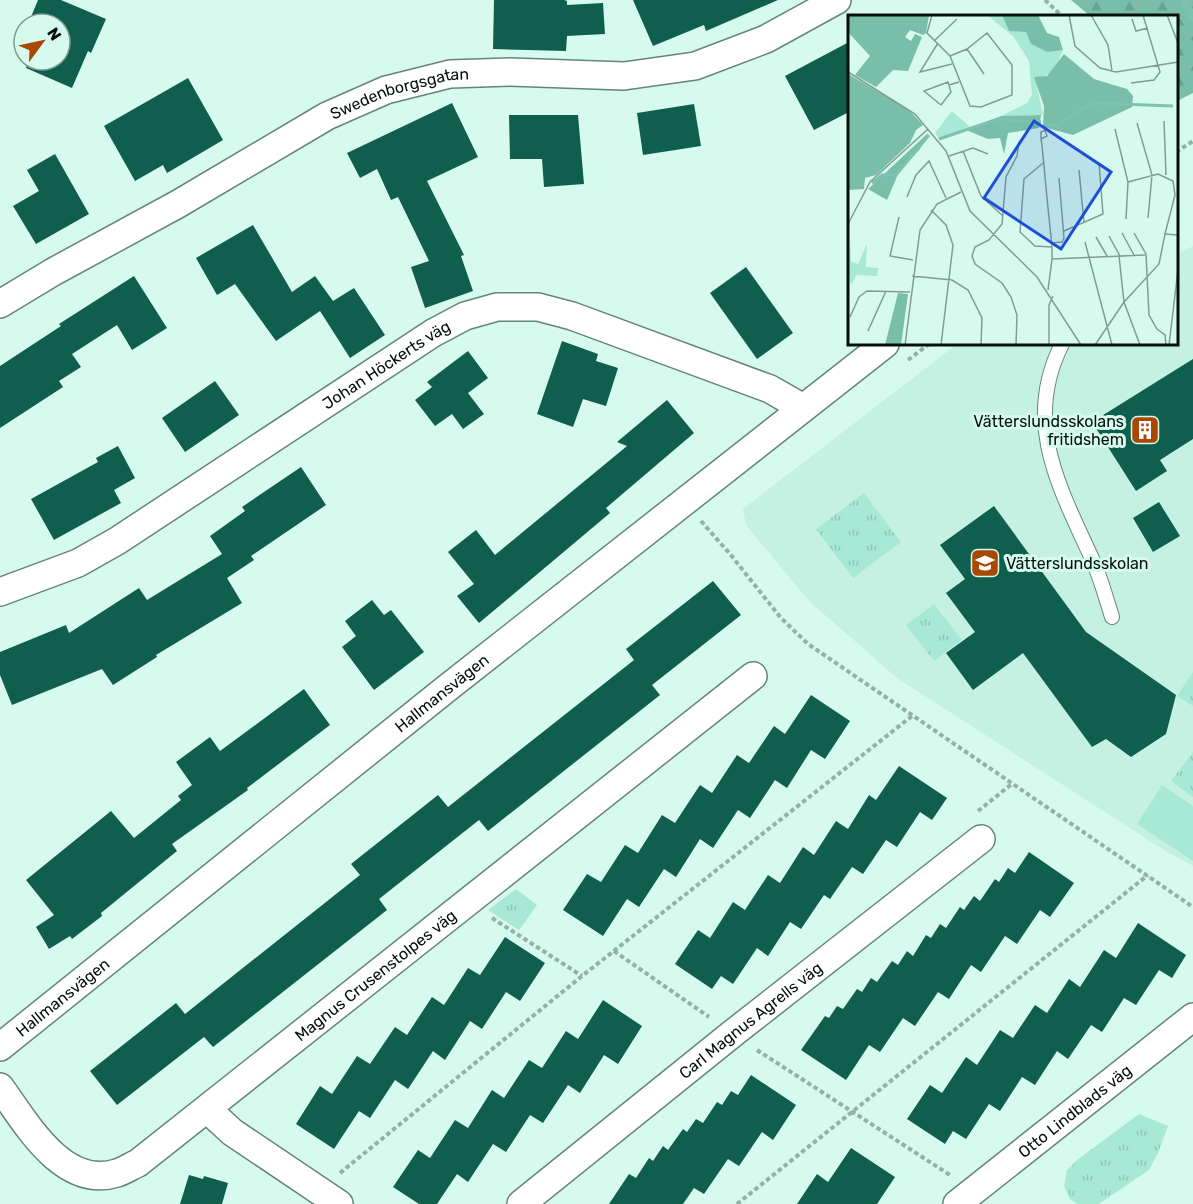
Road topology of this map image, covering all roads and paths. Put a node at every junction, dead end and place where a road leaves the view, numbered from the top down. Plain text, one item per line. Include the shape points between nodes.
1 (837, 0) edge
2 (1045, 0) edge
3 (1137, 0) edge
4 (1061, 15) edge
5 (1135, 15) edge
6 (1193, 141) edge
7 (1178, 151) edge
8 (0, 304) edge
9 (884, 345) edge
10 (1061, 345) edge
11 (803, 408) junction
12 (679, 504) junction
13 (0, 592) edge
14 (1112, 617) dead end
15 (753, 676) dead end
16 (912, 716) junction
17 (1013, 783) junction
18 (981, 839) joint
19 (1149, 875) junction
20 (466, 902) junction
21 (1193, 907) edge
22 (614, 951) junction
23 (582, 976) junction
24 (1193, 1017) edge
25 (732, 1034) junction
26 (0, 1047) edge
27 (0, 1087) edge
28 (207, 1109) junction
29 (852, 1112) junction
30 (329, 1197) edge
31 (965, 1198) edge
32 (521, 1204) edge
33 (737, 1204) edge

1 - 8 street, Swedenborgsgatan via 766,39 695,66 624,76 510,72 450,75 386,90 327,116
2 - 4 path
3 - 5 path
6 - 7 path
9 - 11 street, Hallmansvägen
10 - 14 lane via 1044,402 1046,444 1059,488 1094,563
11 - 12 street, Hallmansvägen
11 - 13 street, Johan Höckerts väg via 770,388 572,316 538,307 498,307 465,316 433,333 117,542 78,563
12 - 16 path via 703,523 781,618 808,644
12 - 26 street, Hallmansvägen
15 - 20 street, Magnus Crusenstolpes väg
16 - 17 path
16 - 22 path
17 - 18 path via 973,814
17 - 19 path
18 - 25 street, Carl Magnus Agrells väg
19 - 21 path
19 - 29 path
20 - 23 path
20 - 28 street, Magnus Crusenstolpes väg
22 - 23 path
22 - 25 path
23 - 30 path
24 - 31 street, Otto Lindblads väg
25 - 29 path
25 - 32 street, Carl Magnus Agrells väg
27 - 28 street, Magnus Crusenstolpes väg via 52,1154 73,1170 94,1176 116,1174 138,1163
28 - 30 street via 232,1132
29 - 31 path
29 - 33 path

